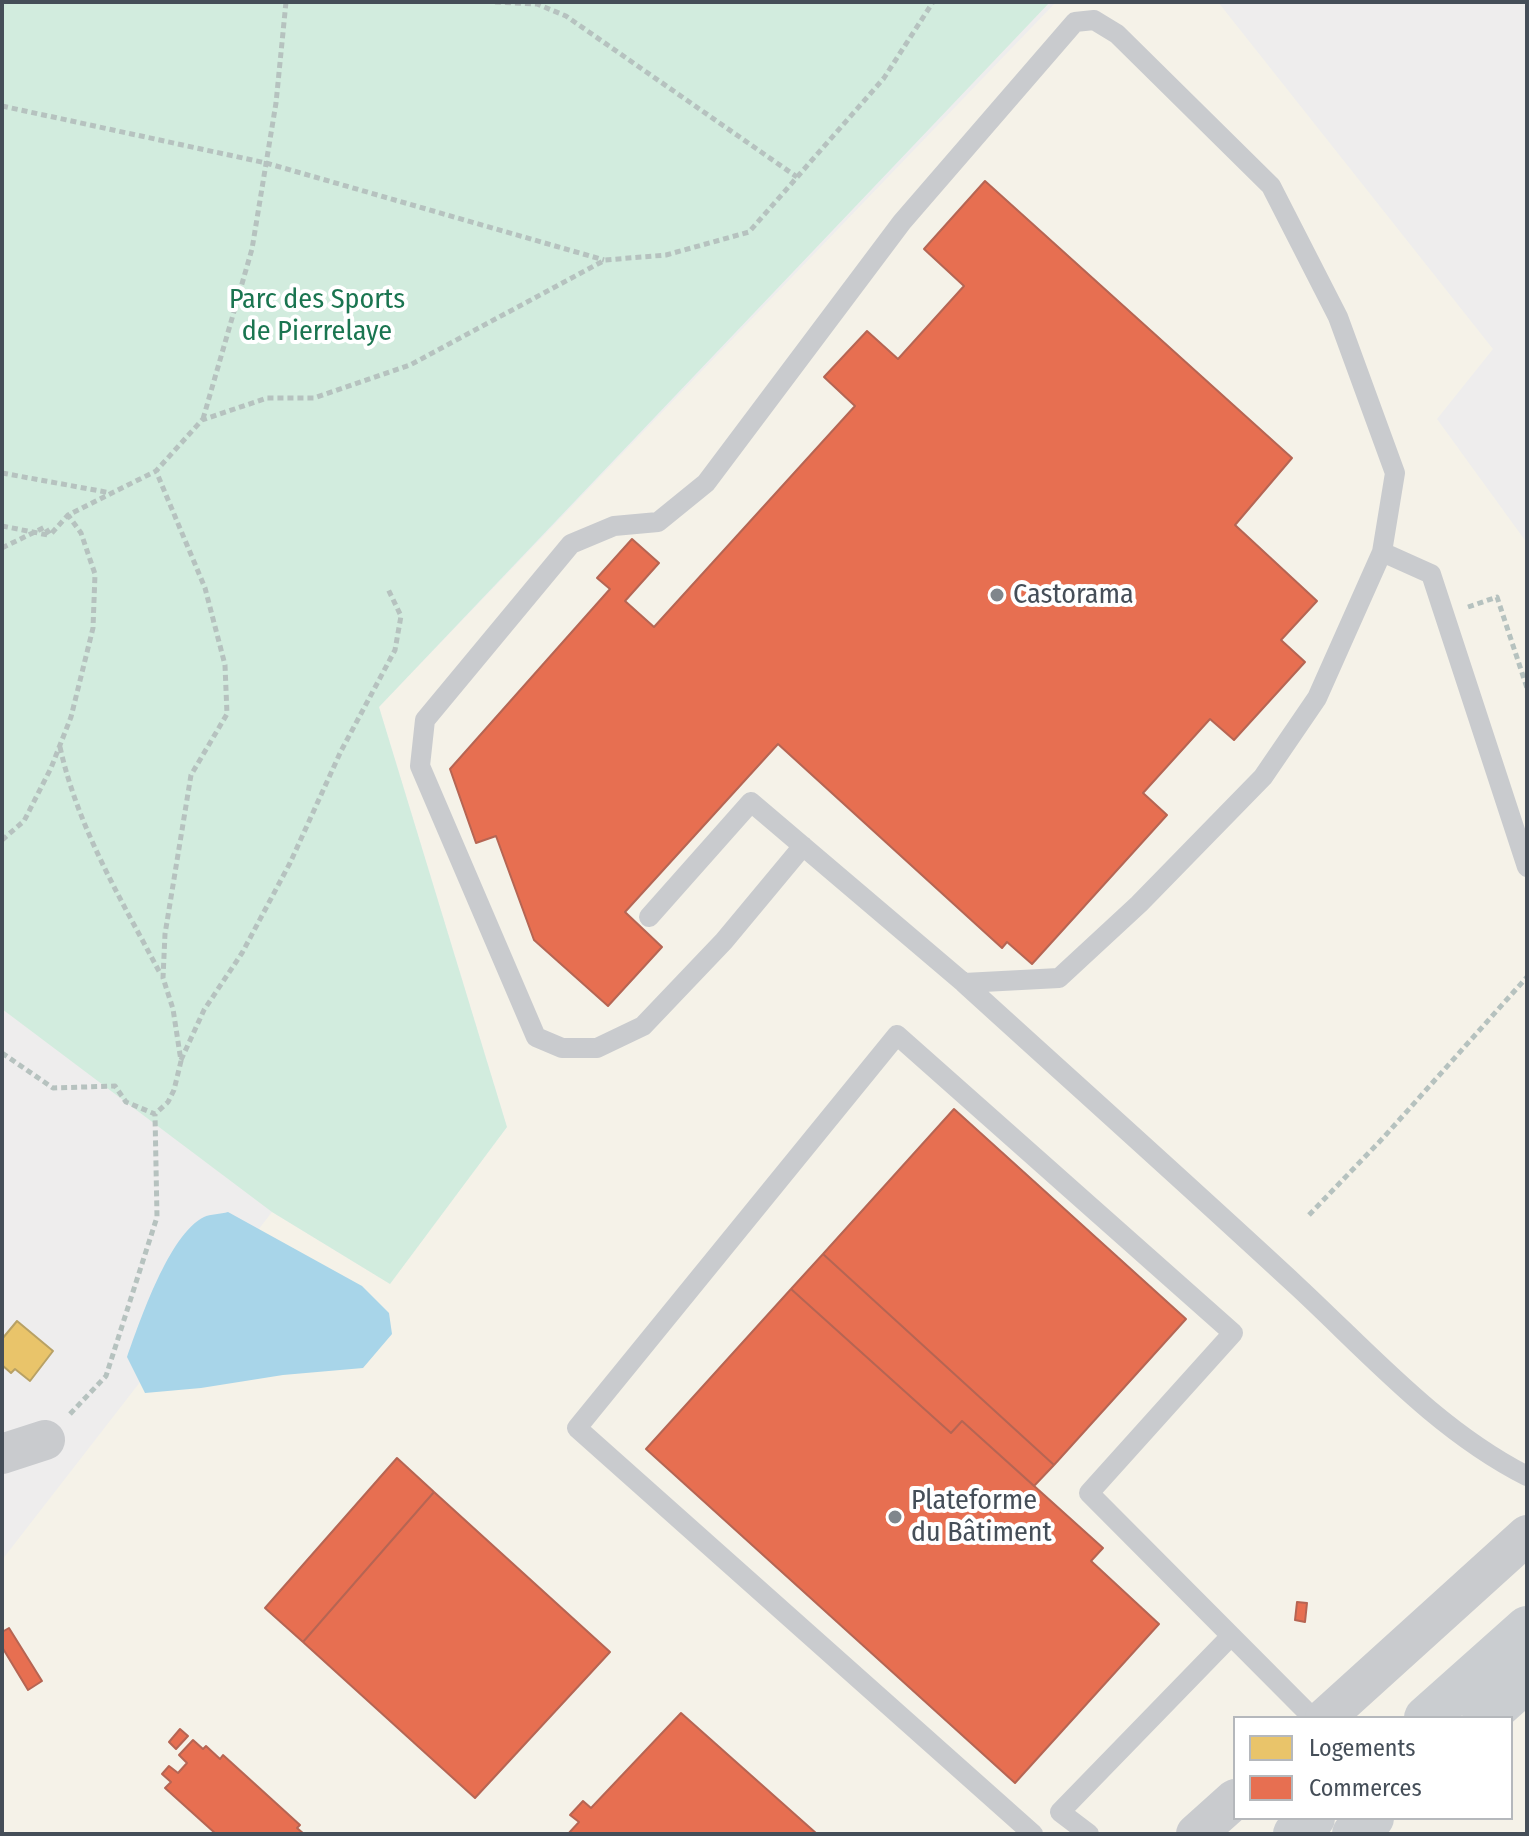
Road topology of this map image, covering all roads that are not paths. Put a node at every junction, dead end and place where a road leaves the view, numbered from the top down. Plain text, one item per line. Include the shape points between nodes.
1 (1382, 552) junction
2 (803, 846) junction
3 (1527, 867) edge
4 (649, 917) dead end
5 (964, 983) junction
6 (45, 1440) road end
7 (2, 1454) edge
8 (1527, 1476) edge
9 (1527, 1535) edge
10 (1527, 1628) edge
11 (1231, 1636) junction
12 (1527, 1680) edge
13 (1311, 1716) edge
14 (1327, 1716) edge
15 (1428, 1716) edge
16 (1486, 1716) edge
17 (1233, 1801) edge
18 (1060, 1812) junction
19 (1311, 1820) edge
20 (1370, 1820) edge
21 (1035, 1834) edge
22 (1089, 1834) edge
23 (1196, 1834) edge
24 (1295, 1834) edge
25 (1354, 1834) edge

1 - 2 lane via 1395,473 1338,317 1271,186 1117,34 1094,20 1075,22 902,222 706,483 658,522 614,526 571,544 425,720 420,766 536,1037 562,1048 597,1048 643,1026 724,941
1 - 3 lane via 1431,574
1 - 5 lane via 1317,698 1263,777 1059,978
2 - 4 lane via 751,802
2 - 5 lane
5 - 8 lane via 1388,1375 1471,1442
6 - 7 street
9 - 14 street
10 - 15 main road
11 - 13 lane
11 - 18 lane
11 - 21 lane via 1089,1493 1233,1333 897,1035 577,1428
12 - 16 main road
17 - 23 street
18 - 21 lane
18 - 22 lane
19 - 24 main road
20 - 25 main road

